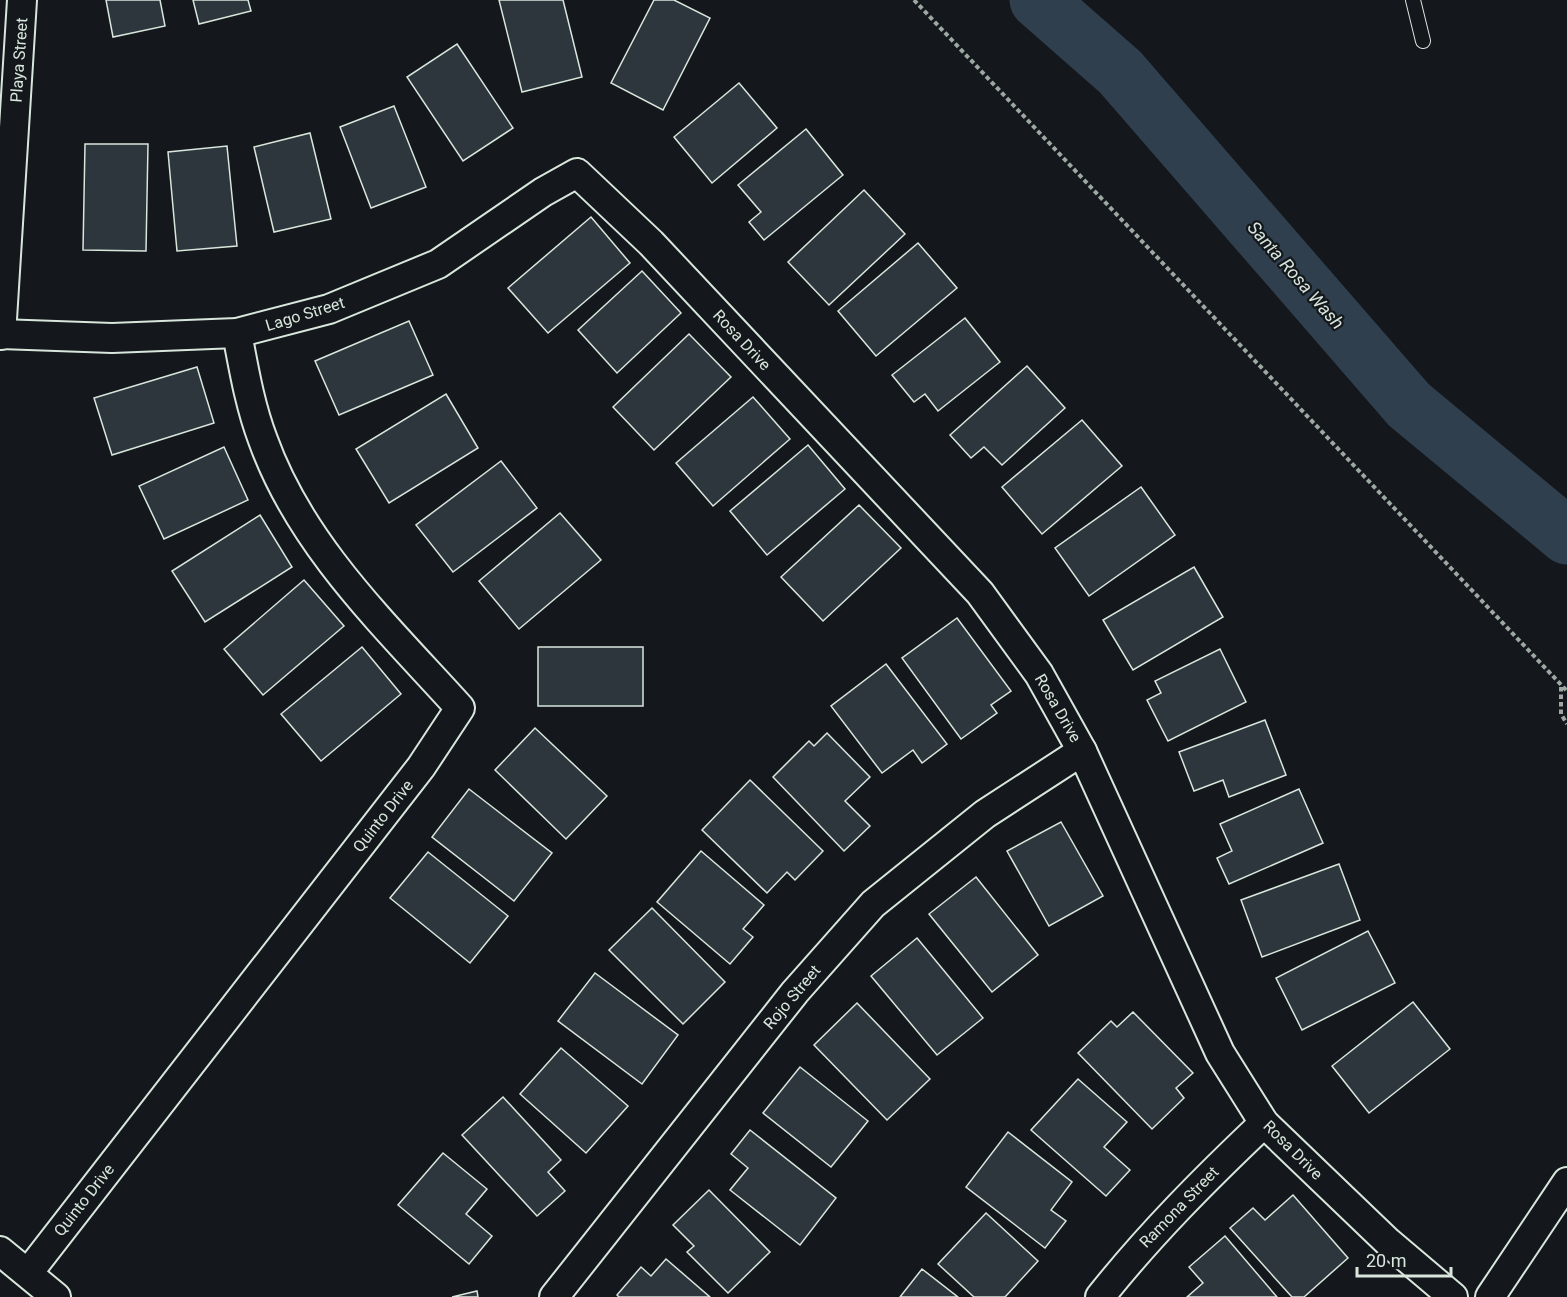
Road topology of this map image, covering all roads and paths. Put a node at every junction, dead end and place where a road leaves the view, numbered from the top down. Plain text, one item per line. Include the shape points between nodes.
1 (22, 0) edge
2 (915, 0) edge
3 (1413, 0) edge
4 (1423, 41) dead end
5 (577, 173) joint
6 (237, 333) junction
7 (1, 334) edge
8 (1561, 686) junction
9 (1567, 691) edge
10 (1567, 724) edge
11 (1082, 751) junction
12 (1264, 1124) junction
13 (1567, 1182) edge
14 (0, 1251) edge
15 (28, 1272) junction
16 (56, 1297) edge
17 (554, 1297) edge
18 (1100, 1297) edge
19 (1453, 1297) edge
20 (1490, 1297) edge

1 - 7 street, Playa Street
2 - 8 path
3 - 4 lane
5 - 6 street, Lago Street via 438,264 329,309
5 - 11 street, Rosa Drive via 651,243 980,593 1039,674
6 - 7 street, Lago Street via 112,338
6 - 15 street, Quinto Drive via 248,392 263,441 287,493 351,588 460,708 421,767
8 - 9 path
8 - 10 path via 1561,714
11 - 12 street, Rosa Drive via 1220,1053
11 - 17 street, Rojo Street via 985,814 873,904 795,992
12 - 18 street, Ramona Street via 1147,1239
12 - 19 street, Rosa Drive via 1388,1242
13 - 20 street
14 - 15 street
15 - 16 street

